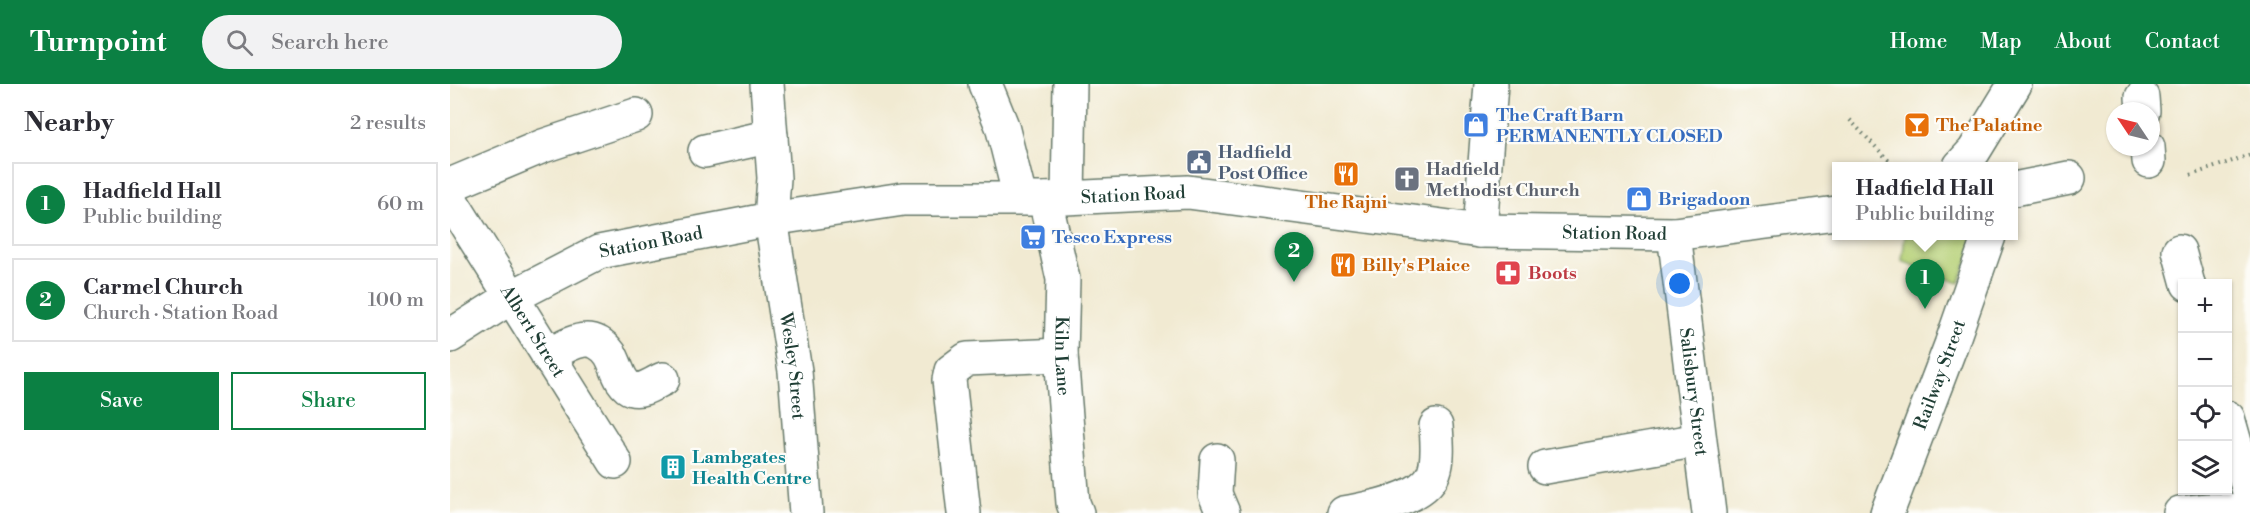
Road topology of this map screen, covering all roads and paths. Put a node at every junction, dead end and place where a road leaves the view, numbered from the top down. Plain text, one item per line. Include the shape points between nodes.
1 (767, 84) edge
2 (986, 84) edge
3 (1070, 84) edge
4 (1491, 84) edge
5 (2006, 87) edge
6 (636, 115) dead end
7 (1850, 120) dead end
8 (771, 136) junction
9 (705, 151) dead end
10 (2250, 155) edge
11 (1973, 161) edge
12 (1890, 162) edge
13 (2191, 175) dead end
14 (2069, 178) dead end
15 (450, 184) edge
16 (2018, 188) edge
17 (1044, 198) junction
18 (450, 199) edge
19 (1832, 214) edge
20 (771, 219) junction
21 (1480, 231) junction
22 (1674, 234) junction
23 (1988, 240) edge
24 (2179, 250) dead end
25 (2187, 279) edge
26 (510, 298) junction
27 (450, 336) edge
28 (1062, 355) junction
29 (548, 356) junction
30 (663, 379) dead end
31 (1436, 426) dead end
32 (2232, 432) edge
33 (1699, 440) junction
34 (1217, 460) dead end
35 (615, 462) dead end
36 (1545, 467) dead end
37 (2250, 495) edge
38 (2250, 511) edge
39 (2199, 512) edge
40 (806, 513) edge
41 (964, 513) edge
42 (1077, 513) edge
43 (1223, 513) edge
44 (1344, 513) edge
45 (1709, 513) edge
46 (1887, 513) edge

1 - 8 street, Wesley Street
2 - 17 street via 1002,126
3 - 17 street
4 - 21 street
5 - 11 street
6 - 15 street via 543,146
7 - 12 path
8 - 9 street
8 - 20 street, Wesley Street
10 - 13 path
14 - 16 street
17 - 20 street, Station Road via 903,199
17 - 21 street, Station Road via 1188,192
17 - 28 street, Kiln Lane via 1063,279
18 - 26 street, Albert Street
19 - 22 street, Station Road
20 - 26 street, Station Road via 599,252
20 - 40 street, Wesley Street via 795,371
21 - 22 street, Station Road
22 - 33 street, Salisbury Street
23 - 46 street, Railway Street
24 - 25 street
26 - 27 street, Station Road
26 - 29 street, Albert Street
28 - 41 street via 967,360 951,371
28 - 42 street, Kiln Lane via 1073,503
29 - 30 street via 585,339 609,354 625,384 632,389 643,389
29 - 35 street, Albert Street
31 - 44 street via 1434,474 1418,490 1389,504
32 - 37 street
33 - 36 street
33 - 45 street, Salisbury Street
34 - 43 street via 1215,494
38 - 39 street

